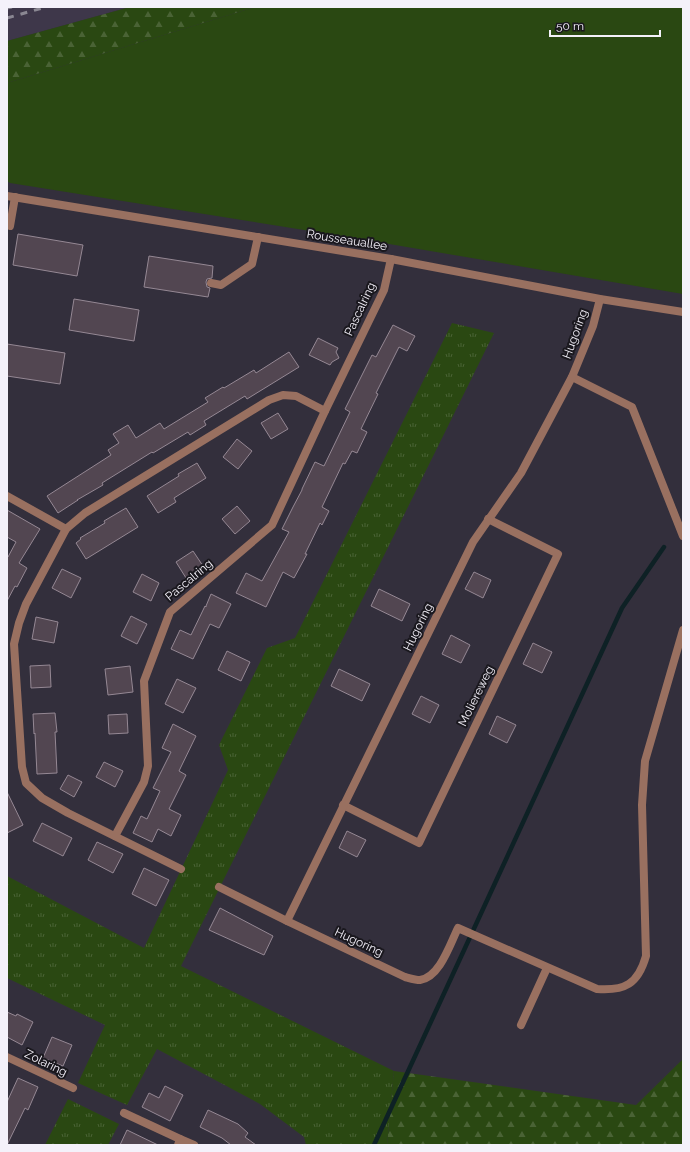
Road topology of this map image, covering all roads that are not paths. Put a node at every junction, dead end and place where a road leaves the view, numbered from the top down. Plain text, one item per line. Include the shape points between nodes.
1 (11, 197) edge
2 (10, 226) dead end
3 (258, 237) junction
4 (391, 259) junction
5 (211, 283) dead end
6 (600, 299) junction
7 (683, 312) edge
8 (572, 377) junction
9 (325, 411) junction
10 (7, 496) edge
11 (488, 519) junction
12 (66, 529) junction
13 (683, 536) edge
14 (683, 630) edge
15 (343, 805) junction
16 (114, 836) junction
17 (181, 869) dead end
18 (219, 887) dead end
19 (287, 921) junction
20 (547, 968) junction
21 (521, 1025) dead end
22 (8, 1060) edge
23 (73, 1088) dead end
24 (124, 1113) dead end
25 (179, 1142) edge
26 (194, 1145) edge

1 - 2 street
1 - 3 street, Rousseauallee
3 - 4 street, Rousseauallee
3 - 5 street via 252,264 221,285
4 - 6 street, Rousseauallee
4 - 9 street, Pascalring via 384,290
6 - 7 street, Rousseauallee
6 - 8 street, Hugoring via 593,326
8 - 11 street, Hugoring via 521,473
8 - 13 street, Hugoring via 632,407
9 - 12 street via 296,396 283,395 269,400 85,513
9 - 16 street, Pascalring via 272,525 170,612 144,681 148,766 144,782
10 - 12 street
11 - 15 street, Hugoring via 473,542
11 - 15 street, Moliereweg via 558,554 419,843
12 - 16 street via 26,604 14,644 22,767 26,783 42,798
14 - 20 street, Hugoring via 645,761 642,804 646,956 642,969 625,986 611,990 597,989
15 - 19 street, Hugoring
16 - 17 street
18 - 19 street
19 - 20 street, Hugoring via 405,977 420,980 430,976 441,964 458,928
20 - 21 street
22 - 23 street, Zolaring
24 - 25 street
25 - 26 street

